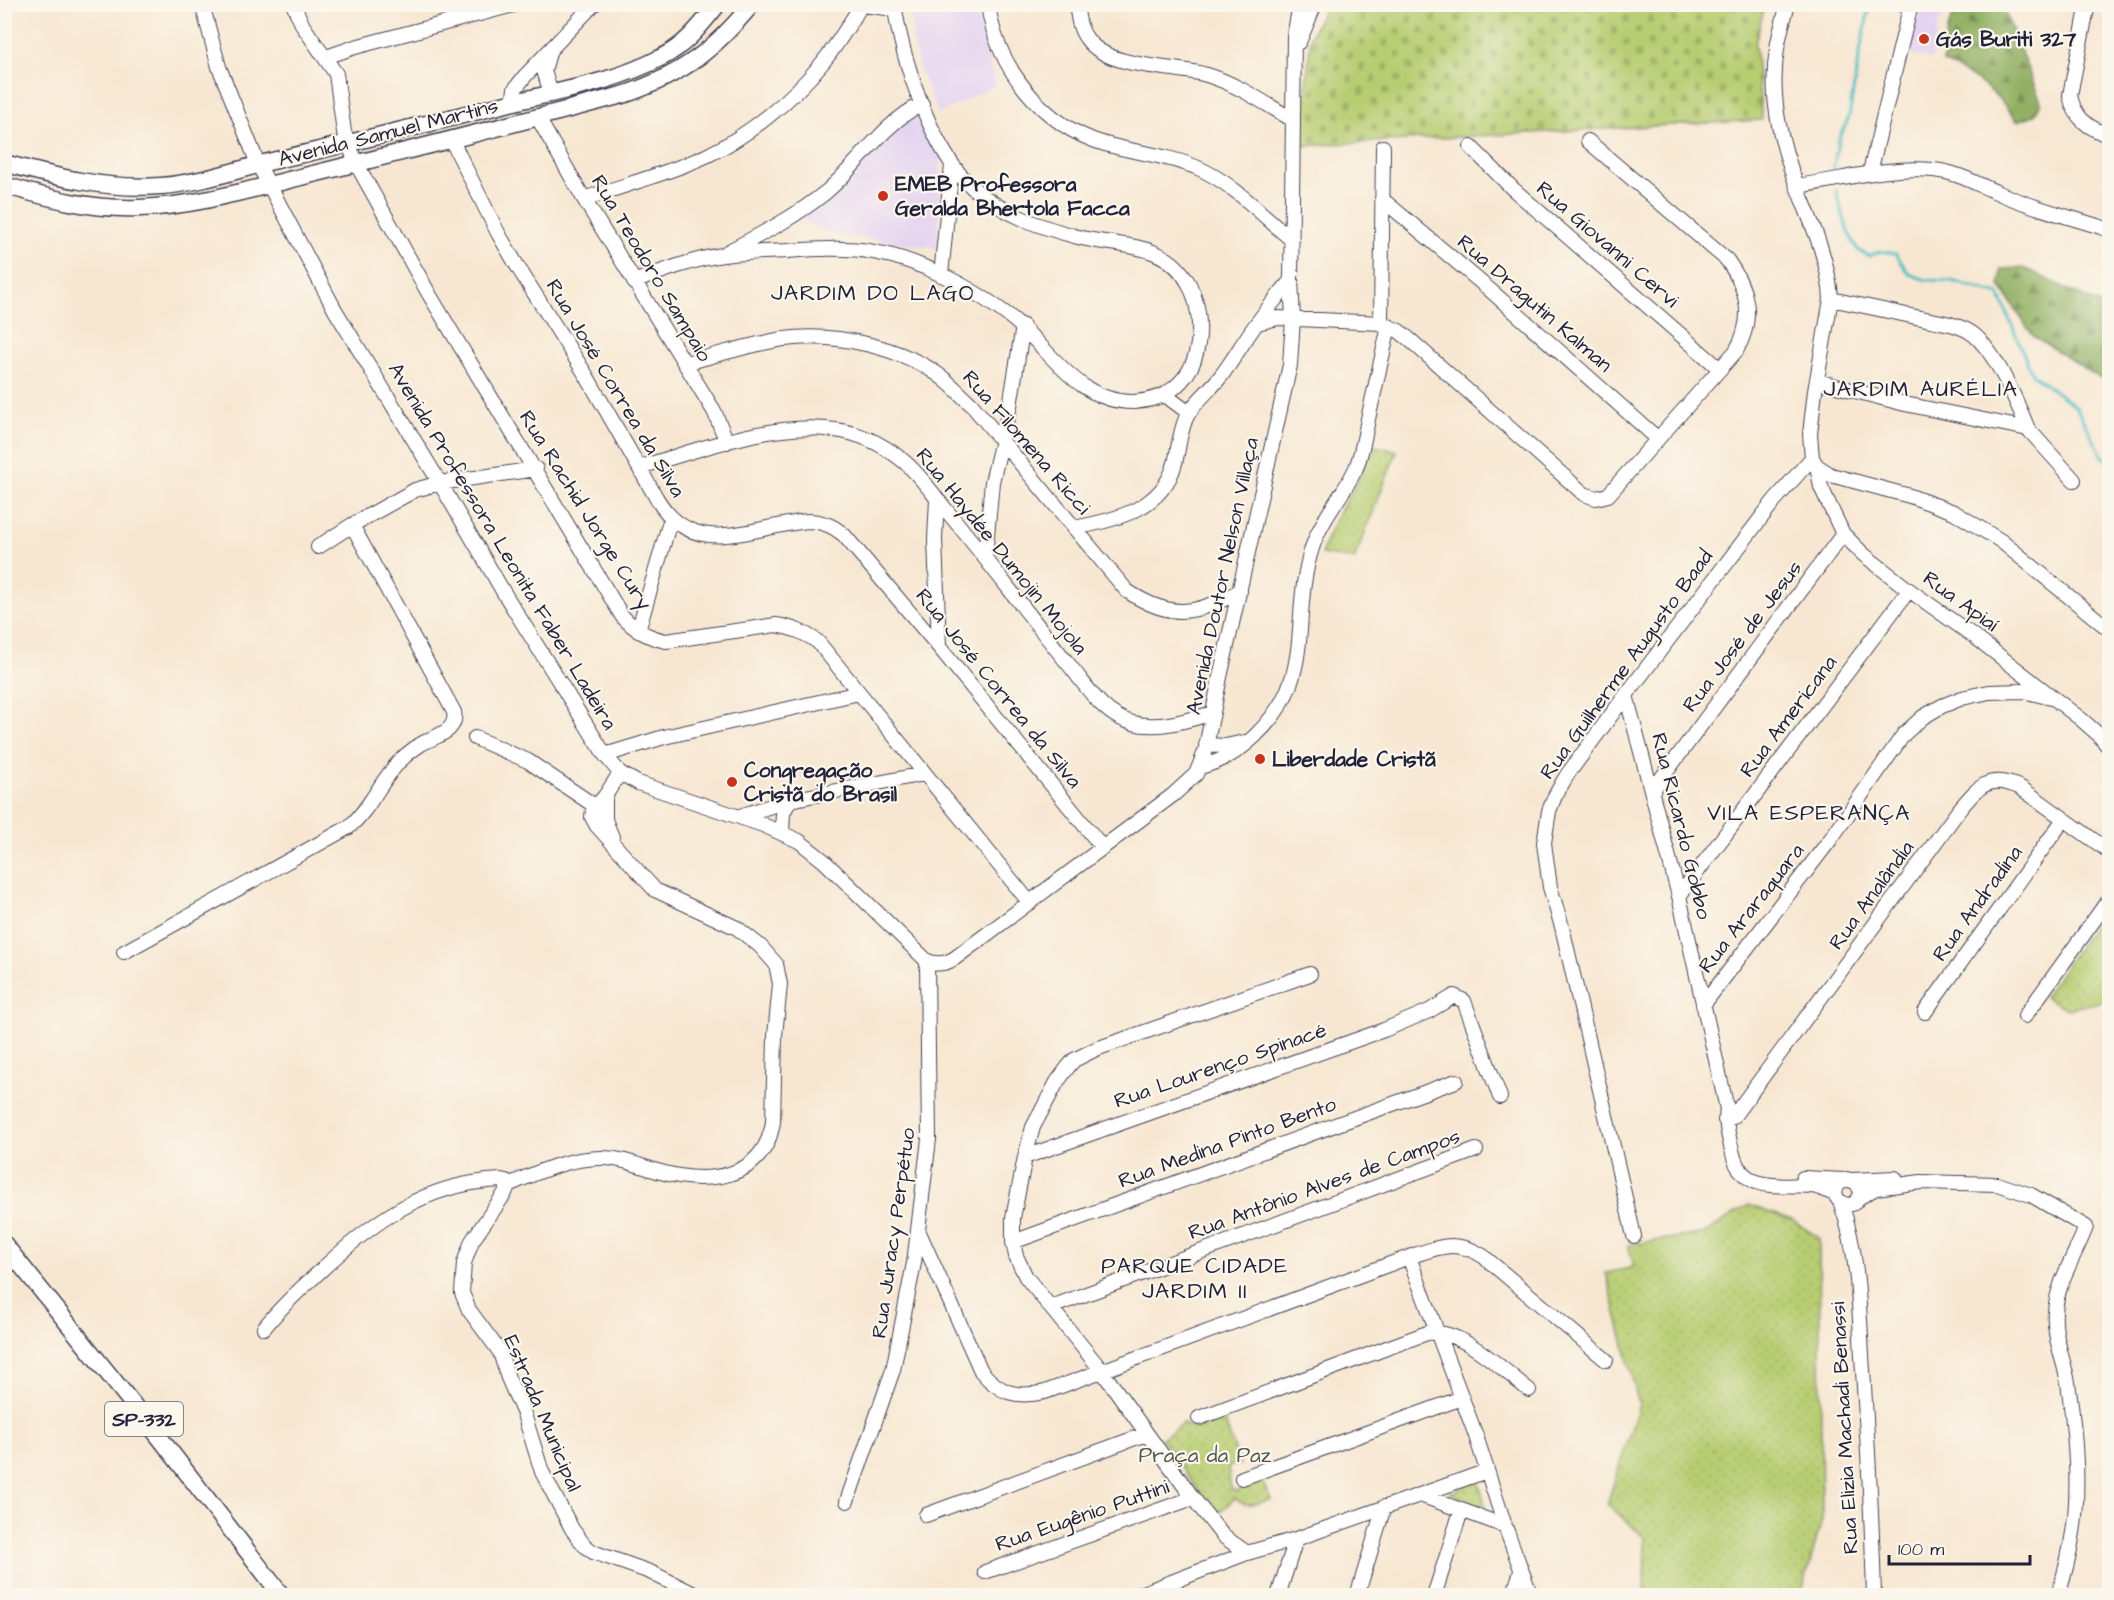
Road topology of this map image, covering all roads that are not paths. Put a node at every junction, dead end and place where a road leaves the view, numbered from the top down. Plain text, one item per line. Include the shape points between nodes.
1 (202, 4) edge
2 (293, 4) edge
3 (718, 4) edge
4 (752, 4) edge
5 (988, 4) edge
6 (1076, 4) edge
7 (1293, 4) edge
8 (1300, 4) edge
9 (1315, 4) edge
10 (1788, 4) edge
11 (1911, 4) edge
12 (2088, 4) edge
13 (513, 5) edge
14 (862, 5) edge
15 (592, 6) edge
16 (894, 7) edge
17 (1294, 37) junction
18 (1294, 52) junction
19 (549, 53) junction
20 (326, 57) junction
21 (551, 93) junction
22 (513, 102) junction
23 (922, 104) junction
24 (557, 113) junction
25 (531, 120) junction
26 (1293, 120) junction
27 (2109, 136) edge
28 (452, 141) junction
29 (1588, 141) dead end
30 (348, 144) junction
31 (1383, 147) dead end
32 (1471, 147) dead end
33 (4, 163) edge
34 (356, 163) junction
35 (258, 164) junction
36 (952, 165) junction
37 (1870, 172) junction
38 (4, 185) edge
39 (269, 185) junction
40 (1797, 186) junction
41 (584, 199) junction
42 (1383, 199) junction
43 (2109, 230) edge
44 (1292, 240) junction
45 (720, 255) junction
46 (941, 275) junction
47 (1291, 280) junction
48 (634, 282) junction
49 (1831, 299) junction
50 (1293, 319) junction
51 (1257, 323) junction
52 (1385, 324) junction
53 (1023, 326) junction
54 (686, 363) junction
55 (1720, 369) junction
56 (1188, 374) junction
57 (1817, 381) junction
58 (1165, 395) junction
59 (1205, 396) junction
60 (1189, 413) junction
61 (2028, 429) junction
62 (1002, 439) junction
63 (1658, 439) junction
64 (727, 442) junction
65 (1815, 462) junction
66 (640, 467) junction
67 (536, 469) junction
68 (2074, 480) dead end
69 (440, 483) junction
70 (937, 499) junction
71 (671, 518) junction
72 (352, 525) junction
73 (1074, 528) junction
74 (1843, 534) junction
75 (318, 547) dead end
76 (985, 556) junction
77 (1909, 590) junction
78 (1240, 591) junction
79 (2109, 630) edge
80 (638, 631) junction
81 (939, 646) junction
82 (859, 693) junction
83 (1626, 695) junction
84 (2055, 699) junction
85 (1213, 713) junction
86 (475, 738) dead end
87 (1251, 739) junction
88 (1206, 745) junction
89 (2109, 749) edge
90 (605, 755) junction
91 (1200, 766) junction
92 (620, 773) junction
93 (924, 774) junction
94 (1652, 791) junction
95 (790, 800) junction
96 (600, 801) junction
97 (740, 816) junction
98 (2064, 819) junction
99 (782, 832) junction
100 (1103, 848) junction
101 (2109, 852) edge
102 (1679, 896) junction
103 (2109, 898) edge
104 (1030, 903) junction
105 (124, 952) dead end
106 (927, 961) junction
107 (1310, 974) dead end
108 (1703, 1005) junction
109 (1924, 1012) dead end
110 (2025, 1016) dead end
111 (1456, 1081) dead end
112 (1500, 1097) dead end
113 (1728, 1116) junction
114 (1476, 1150) dead end
115 (1025, 1157) junction
116 (1758, 1177) junction
117 (1848, 1180) junction
118 (1921, 1182) junction
119 (508, 1185) junction
120 (1847, 1200) junction
121 (918, 1230) junction
122 (1634, 1236) dead end
123 (1013, 1242) junction
124 (4, 1244) edge
125 (1409, 1257) junction
126 (1051, 1307) junction
127 (264, 1328) dead end
128 (1436, 1331) junction
129 (1606, 1360) dead end
130 (1102, 1371) junction
131 (1529, 1390) dead end
132 (1462, 1398) junction
133 (1199, 1418) dead end
134 (1146, 1434) junction
135 (1487, 1471) junction
136 (1242, 1478) dead end
137 (1420, 1495) junction
138 (1193, 1498) junction
139 (847, 1501) dead end
140 (1384, 1507) junction
141 (1461, 1511) junction
142 (926, 1515) dead end
143 (1505, 1526) junction
144 (1296, 1539) junction
145 (1247, 1553) junction
146 (1521, 1571) junction
147 (985, 1572) dead end
148 (282, 1596) edge
149 (698, 1596) edge
150 (1135, 1596) edge
151 (1278, 1596) edge
152 (1357, 1596) edge
153 (1434, 1596) edge
154 (1513, 1596) edge
155 (1531, 1596) edge
156 (1875, 1596) edge
157 (2058, 1596) edge

1 - 35 street, Avenida Professora Leonita Faber Ladeira via 219,67
2 - 20 street, Rua Rachid Jorge Cury via 303,26
3 - 21 main road, Avenida Samuel Martins via 696,32 662,58
4 - 24 main road, Avenida Samuel Martins via 716,44 677,73 626,94
5 - 44 street via 995,35 1010,70 1060,123 1090,140 1199,168
6 - 26 street via 1083,33 1107,55 1210,76
7 - 17 street
8 - 17 street, Avenida Doutor Nelson Villaça
9 - 18 street, Avenida Doutor Nelson Villaça
10 - 40 street, Rua Apiaí via 1777,49 1774,94 1779,131
11 - 37 street
12 - 27 street via 2070,95 2085,124
13 - 20 street
14 - 16 street
14 - 41 street via 824,61 746,132 688,164
15 - 19 street
16 - 23 street via 907,66
17 - 18 street, Avenida Doutor Nelson Villaça
18 - 26 street, Avenida Doutor Nelson Villaça
19 - 21 street via 544,71
19 - 22 street via 519,83
20 - 30 street, Rua Rachid Jorge Cury via 338,81
21 - 22 main road, Avenida Samuel Martins
21 - 24 main road
22 - 25 main road
22 - 30 main road, Avenida Samuel Martins
23 - 36 street
23 - 45 street via 900,117 848,171 804,208 782,224
24 - 25 main road, Avenida Samuel Martins
25 - 28 main road, Avenida Samuel Martins
25 - 41 street, Rua Teodoro Sampaio
26 - 44 street, Avenida Doutor Nelson Villaça
28 - 34 main road, Avenida Samuel Martins
28 - 66 street, Rua José Correa da Silva via 519,269
29 - 55 street via 1727,260 1738,275 1744,288 1747,325 1736,351
30 - 34 street, Rua Rachid Jorge Cury
30 - 35 main road, Avenida Samuel Martins
31 - 42 street
32 - 55 street, Rua Giovanni Cervi via 1513,189
33 - 35 main road, Avenida Samuel Martins via 80,182 134,187 188,183
34 - 39 main road, Avenida Samuel Martins
34 - 67 street, Rua Rachid Jorge Cury via 433,301
35 - 39 street, Avenida Professora Leonita Faber Ladeira
36 - 46 street
36 - 56 street via 985,198 1029,222 1079,237 1152,250 1177,265 1193,291 1199,315 1197,351
37 - 40 street
37 - 43 street via 1911,169 1957,174 2001,194
38 - 39 main road, Avenida Samuel Martins via 82,205 137,208 193,203
39 - 69 street, Avenida Professora Leonita Faber Ladeira via 335,310
40 - 49 street, Rua Apiaí via 1824,259
41 - 48 street, Rua Teodoro Sampaio
42 - 52 street
42 - 63 street, Rua Dragutin Kalman
44 - 47 street, Avenida Doutor Nelson Villaça
45 - 46 street via 842,248 874,252
45 - 48 street
46 - 53 street
47 - 50 street, Avenida Doutor Nelson Villaça
47 - 51 street
48 - 54 street, Rua Teodoro Sampaio
49 - 57 street, Rua Apiaí
49 - 61 street via 1972,333 1994,361
50 - 51 street
50 - 52 street
50 - 78 street, Avenida Doutor Nelson Villaça via 1290,365
51 - 59 street
52 - 63 street via 1409,339 1584,494 1608,495
52 - 87 street via 1359,458 1312,548 1294,672 1280,706
53 - 58 street via 1069,375 1097,396 1138,402
53 - 62 street
54 - 62 street, Rua Filomena Ricci via 784,339 813,337 868,345 913,361 944,379
54 - 64 street, Rua Teodoro Sampaio
55 - 63 street
56 - 58 street
56 - 59 street
57 - 61 street
57 - 65 street, Rua Apiaí via 1810,434
58 - 60 street
59 - 60 street
60 - 73 street via 1171,476 1154,499 1128,514
61 - 68 street
62 - 73 street, Rua Filomena Ricci
62 - 76 street via 992,482
64 - 66 street, Rua Haydée Dumojin Mojola
64 - 70 street, Rua Haydée Dumojin Mojola via 804,428 837,430 885,447 903,460
65 - 74 street, Rua Apiaí via 1821,487
65 - 79 street via 1831,475 1954,512 2001,542
65 - 83 street, Rua Guilherme Augusto Baad via 1774,501
66 - 71 street, Rua José Correa da Silva
67 - 69 street
67 - 80 street, Rua Rachid Jorge Cury via 616,606
69 - 72 street via 415,490
69 - 90 street, Avenida Professora Leonita Faber Ladeira
70 - 76 street, Rua Haydée Dumojin Mojola
70 - 81 street
71 - 80 street
71 - 81 street, Rua José Correa da Silva via 691,532 714,536 799,522 833,526 855,546
72 - 75 street
72 - 105 street via 454,712 453,724 402,758 364,813 343,831
73 - 78 street, Rua Filomena Ricci via 1127,591 1147,604 1163,610 1191,610 1220,602
74 - 77 street, Rua Apiaí
74 - 94 street, Rua José de Jesus
76 - 85 street, Rua Haydée Dumojin Mojola via 1111,713 1122,720 1149,726
77 - 84 street, Rua Apiaí
77 - 102 street, Rua Americana
78 - 85 street, Avenida Doutor Nelson Villaça
80 - 82 street, Rua Rachid Jorge Cury via 655,639 676,641 758,627 792,627 818,642
81 - 100 street, Rua José Correa da Silva
82 - 90 street via 664,737
82 - 93 street, Rua Rachid Jorge Cury
83 - 94 street, Rua Ricardo Gobbo
83 - 122 street, Rua Guilherme Augusto Baad via 1555,796 1544,843 1550,887
84 - 89 street, Rua Apiaí via 2099,735
84 - 108 street, Rua Araraquara via 2024,691 1989,692 1962,698 1923,717 1904,734 1830,840
85 - 88 street, Avenida Doutor Nelson Villaça
86 - 96 street
87 - 88 street via 1226,746
87 - 91 street via 1225,759
88 - 91 street, Avenida Doutor Nelson Villaça
90 - 92 street, Avenida Professora Leonita Faber Ladeira
91 - 100 street, Avenida Doutor Nelson Villaça via 1173,795
92 - 96 street
92 - 97 street, Avenida Professora Leonita Faber Ladeira via 653,789
93 - 95 street
93 - 104 street, Rua Rachid Jorge Cury
94 - 102 street, Rua Ricardo Gobbo
95 - 97 street
95 - 99 street via 783,813
96 - 119 street via 604,820 622,854 655,890 737,928 776,964 780,984 771,1135 755,1161 715,1177 671,1174 603,1158 550,1167
97 - 99 street, Avenida Professora Leonita Faber Ladeira
98 - 101 street, Rua Analândia
98 - 109 street, Rua Andradina
98 - 113 street, Rua Analândia via 2008,782 1987,783 1977,788
99 - 106 street, Avenida Professora Leonita Faber Ladeira via 824,861
100 - 104 street, Avenida Doutor Nelson Villaça
102 - 108 street, Rua Ricardo Gobbo
103 - 110 street
104 - 106 street, Avenida Doutor Nelson Villaça via 950,962
106 - 121 street, Rua Juracy Perpétuo via 929,1139
107 - 115 street via 1074,1060 1057,1082 1033,1127
108 - 113 street, Rua Ricardo Gobbo
111 - 123 street, Rua Medina Pinto Bento
112 - 115 street, Rua Lourenço Spinacé via 1464,1001 1451,997 1429,1011 1373,1034
113 - 116 street, Rua Ricardo Gobbo via 1738,1168 1745,1175
114 - 126 street, Rua Antônio Alves de Campos
115 - 123 street via 1013,1218
116 - 117 street
116 - 120 street via 1776,1185 1817,1187
117 - 118 street via 1904,1178
117 - 120 street via 1837,1185
117 - 120 street, Rua Elizia Machadi Benassi via 1860,1187
118 - 120 street via 1876,1188
118 - 157 street via 1981,1182 2013,1188 2086,1227 2058,1293 2055,1311 2060,1355 2068,1380 2076,1484 2073,1535
119 - 127 street via 501,1180 451,1186 408,1205 347,1245
119 - 149 street, Estrada Municipal via 472,1241 464,1263 462,1293 469,1310 500,1352 525,1414 542,1472 584,1545
120 - 156 street, Rua Elizia Machadi Benassi via 1870,1479
121 - 130 street via 981,1371 995,1385 1015,1395 1030,1395
121 - 139 street, Rua Juracy Perpétuo via 893,1370
123 - 126 street via 1026,1277
124 - 148 main road, SP-332
125 - 128 street
125 - 129 street via 1440,1246 1470,1248
125 - 130 street
126 - 130 street
128 - 131 street via 1460,1339
128 - 132 street
128 - 133 street
130 - 134 street
132 - 135 street
132 - 136 street
134 - 138 street
134 - 142 street
135 - 137 street
135 - 143 street
137 - 140 street
137 - 141 street
138 - 145 street via 1223,1536
138 - 147 street, Rua Eugênio Puttini
140 - 144 street
140 - 152 street
141 - 143 street
141 - 153 street
143 - 146 street
144 - 145 street
144 - 151 street
145 - 150 street
146 - 154 street
146 - 155 street

